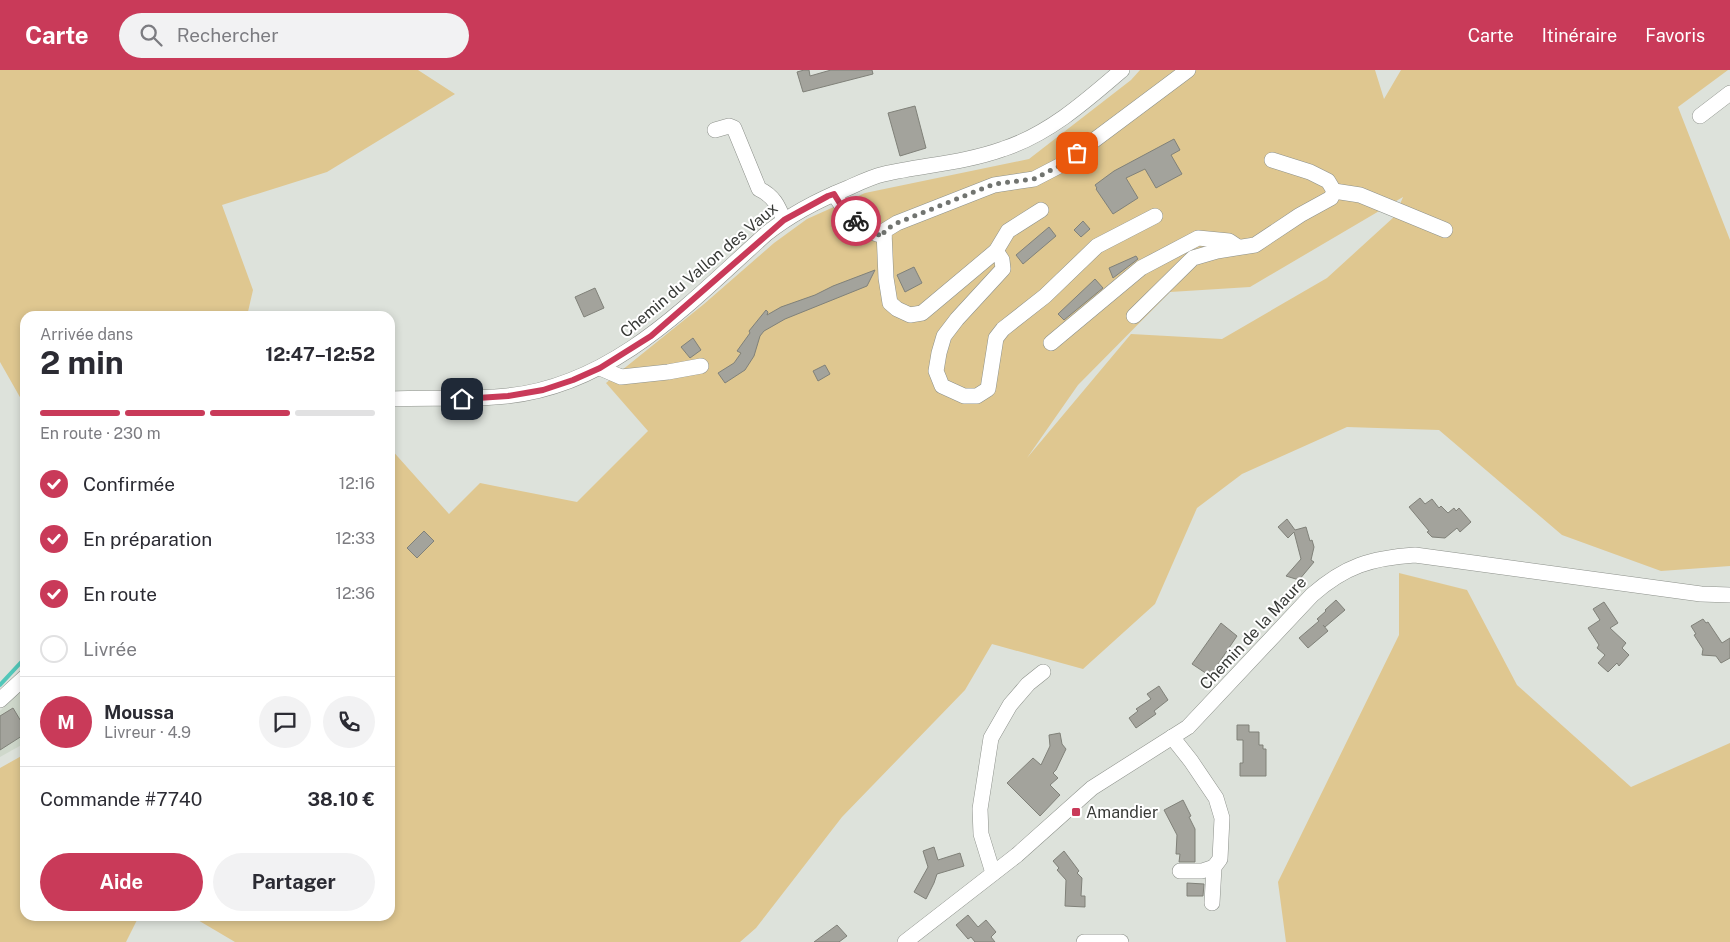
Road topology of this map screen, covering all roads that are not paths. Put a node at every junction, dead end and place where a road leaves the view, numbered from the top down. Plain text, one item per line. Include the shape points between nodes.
1 (1122, 70) edge
2 (1188, 70) edge
3 (1730, 93) edge
4 (1700, 116) dead end
5 (715, 130) dead end
6 (1272, 160) dead end
7 (1334, 191) junction
8 (834, 194) junction
9 (1041, 210) dead end
10 (1155, 216) dead end
11 (784, 220) junction
12 (1445, 230) dead end
13 (884, 236) junction
14 (1240, 248) junction
15 (996, 251) junction
16 (1134, 316) dead end
17 (1052, 343) dead end
18 (701, 366) dead end
19 (600, 368) junction
20 (395, 399) edge
21 (1730, 595) edge
22 (1043, 672) dead end
23 (20, 682) edge
24 (0, 700) edge
25 (1172, 737) junction
26 (1214, 867) junction
27 (1180, 871) dead end
28 (993, 873) junction
29 (1212, 903) dead end
30 (905, 942) edge
31 (1084, 942) edge
32 (1122, 942) edge

1 - 8 street, Chemin du Vallon des Vaux via 1061,120 1032,137 973,158 882,174
2 - 13 street via 1061,165 1041,176 994,184 897,223 884,231
3 - 4 street
5 - 11 street via 729,126 734,128 759,189 770,194
6 - 7 street via 1328,181
7 - 12 street via 1360,195
7 - 14 street via 1329,200 1256,245
8 - 11 street, Chemin du Vallon des Vaux
8 - 13 street via 844,210 871,233
9 - 15 street via 1008,231
10 - 15 street via 1096,246 1045,296 1003,329 996,338 988,389 977,396 964,396 942,386 936,370 939,352 944,336 957,319 1003,270 1002,260
11 - 19 street, Chemin du Vallon des Vaux via 651,336
13 - 15 street via 890,303 910,315 922,313
14 - 16 street via 1193,258
14 - 17 street via 1229,241 1198,238 1141,268
18 - 19 street via 621,377
19 - 20 street, Chemin du Vallon des Vaux via 543,390 508,396
21 - 25 street, Chemin de la Maure via 1701,594 1414,555 1368,561 1328,581 1312,595 1205,710
22 - 28 street via 1010,705 991,738 980,808 981,834
23 - 24 street
25 - 26 street via 1216,798 1222,818 1220,859
25 - 28 street, Chemin de la Maure via 1092,788
26 - 27 street via 1202,871
26 - 29 street
28 - 30 street, Chemin de la Maure
31 - 32 street

